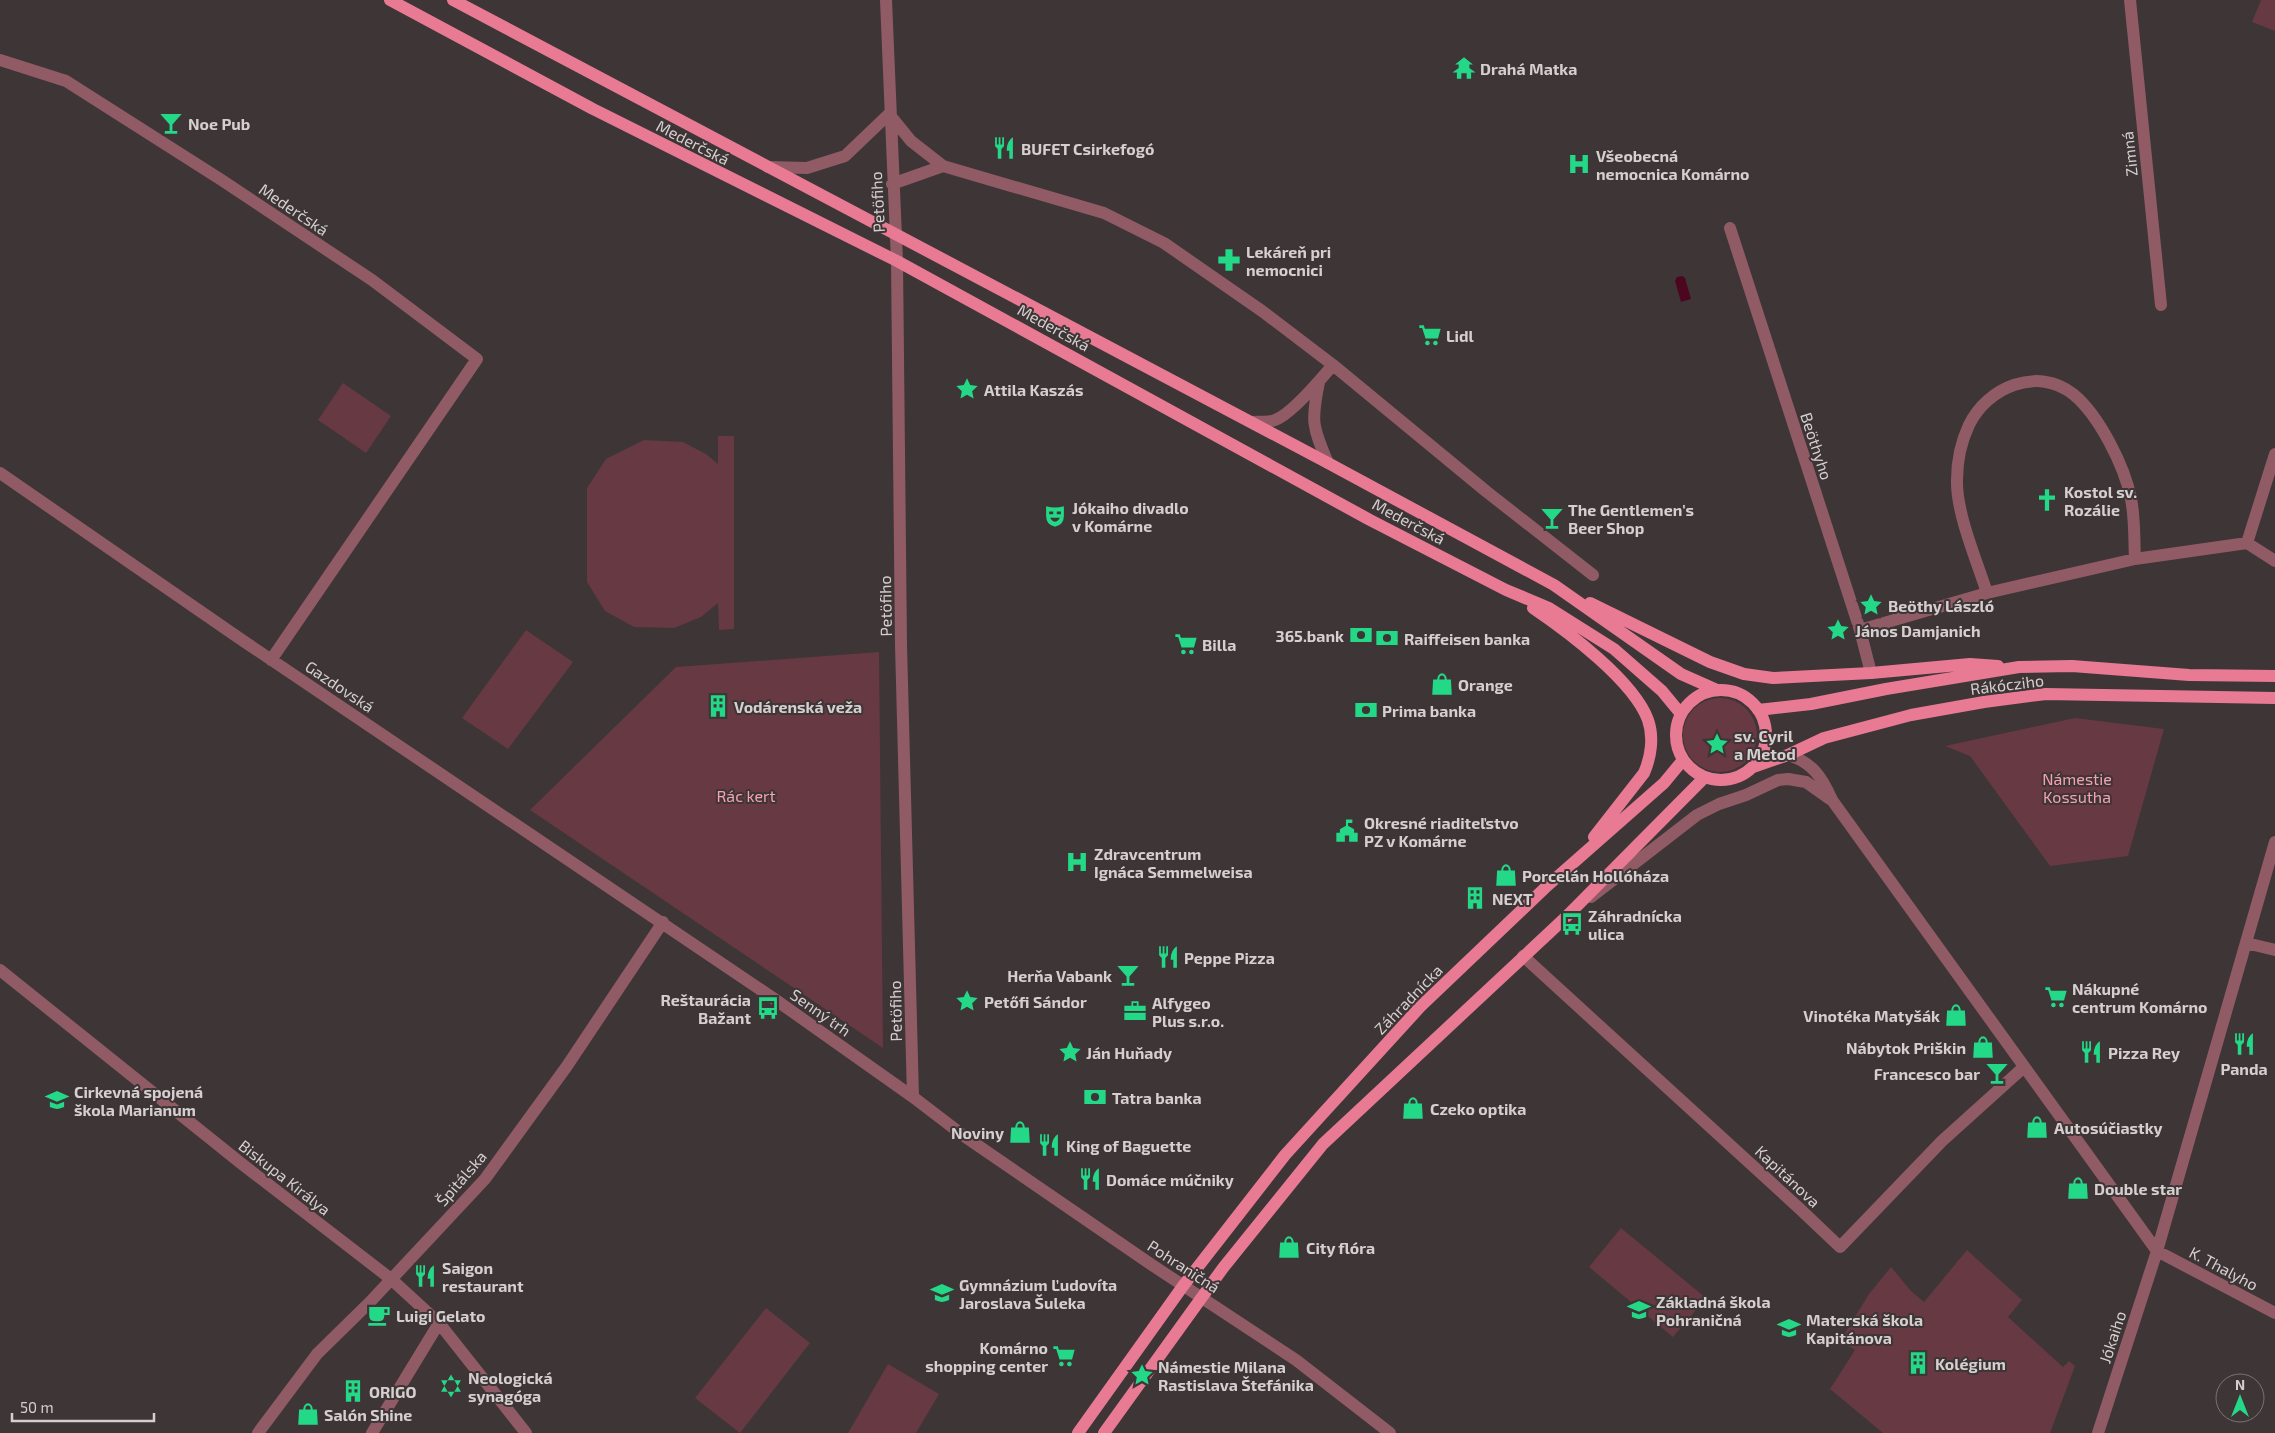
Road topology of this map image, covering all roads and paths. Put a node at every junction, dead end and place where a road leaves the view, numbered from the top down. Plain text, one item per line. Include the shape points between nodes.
1 (390, 0) edge
2 (453, 0) edge
3 (886, 0) edge
4 (2130, 0) edge
5 (0, 60) edge
6 (889, 114) junction
7 (943, 166) junction
8 (768, 167) junction
9 (892, 184) junction
10 (1730, 228) dead end
11 (896, 234) junction
12 (897, 261) junction
13 (2160, 305) dead end
14 (1332, 365) junction
15 (1319, 382) junction
16 (1251, 422) junction
17 (2275, 454) edge
18 (1328, 463) junction
19 (0, 474) edge
20 (2247, 543) junction
21 (2134, 559) junction
22 (2275, 562) edge
23 (1593, 575) dead end
24 (1554, 585) junction
25 (1506, 590) junction
26 (1987, 593) junction
27 (1860, 630) junction
28 (271, 660) junction
29 (2019, 667) junction
30 (1872, 673) junction
31 (2275, 676) edge
32 (1717, 690) junction
33 (2275, 698) edge
34 (1758, 710) junction
35 (1681, 714) junction
36 (1788, 755) junction
37 (1683, 760) junction
38 (1753, 767) junction
39 (1704, 778) junction
40 (1832, 800) junction
41 (2275, 842) edge
42 (1548, 886) junction
43 (1565, 918) junction
44 (663, 922) junction
45 (2246, 943) junction
46 (2275, 950) edge
47 (1522, 956) junction
48 (0, 970) edge
49 (2024, 1067) junction
50 (914, 1097) junction
51 (957, 1131) joint
52 (2157, 1251) junction
53 (391, 1279) junction
54 (1183, 1286) junction
55 (1202, 1297) junction
56 (2275, 1314) edge
57 (439, 1323) junction
58 (258, 1433) edge
59 (372, 1433) edge
60 (526, 1433) edge
61 (1078, 1433) edge
62 (1104, 1433) edge
63 (1390, 1433) edge
64 (2098, 1433) edge

1 - 12 main road, Mederčská via 593,109
2 - 8 main road, Mederčská
3 - 6 street, Petöfiho
4 - 13 street, Zimná
5 - 28 street, Mederčská via 66,81 82,91 372,280 477,359
6 - 7 street via 911,141
6 - 8 street via 845,156 807,168
6 - 9 street, Petöfiho
7 - 9 street
7 - 14 street via 1104,213 1164,243 1262,311
8 - 11 main road, Mederčská
9 - 11 street, Petöfiho
10 - 27 street, Beöthyho
11 - 12 street, Petöfiho
11 - 16 main road, Mederčská
12 - 25 main road, Mederčská via 1370,520
12 - 50 street, Petöfiho via 901,635
14 - 15 street
14 - 23 street
15 - 16 street via 1275,420
15 - 18 street via 1313,424
16 - 18 main road, Mederčská
17 - 20 street
18 - 24 main road, Mederčská
19 - 28 street, Gazdovská
20 - 21 street
20 - 22 street
21 - 26 street
21 - 26 street via 2132,500 2126,479 2102,430 2065,388 2051,382 2027,382 2010,386 1994,395 1974,416 1962,442 1956,482 1958,500
24 - 30 main road via 1710,662 1744,674 1773,678
24 - 32 main road, Mederčská via 1681,674
25 - 35 main road, Mederčská via 1549,608 1614,649 1662,691
25 - 42 main road via 1562,627 1617,677 1640,704 1648,721 1651,741 1644,773 1596,834
26 - 27 street
27 - 30 street, Beöthyho
28 - 44 street, Gazdovská
29 - 30 main road via 1970,664
29 - 31 main road, Rákócziho via 2072,666 2189,675
29 - 34 main road, Rákócziho via 1811,704
32 - 34 main road via 1743,696
32 - 35 main road via 1696,698
33 - 36 main road, Rákócziho via 2046,694 1911,715 1824,738
34 - 38 main road via 1764,721 1766,740 1763,752
35 - 37 main road via 1676,725 1676,737
36 - 38 main road, Rákócziho
36 - 40 street via 1799,758 1816,770
37 - 39 main road
37 - 42 main road, Záhradnícka via 1664,783
38 - 39 main road via 1728,780
39 - 43 main road
40 - 43 street via 1806,782 1788,779 1778,780 1709,808
40 - 49 street
41 - 45 street
42 - 54 main road, Záhradnícka via 1420,1007 1379,1051 1285,1155
43 - 47 main road
44 - 50 street, Senný trh
44 - 53 street, Špitálska via 567,1066 485,1179
45 - 46 street
45 - 52 street
47 - 49 street, Kapitánova via 1840,1247 1942,1141
47 - 55 main road via 1323,1144
48 - 53 street, Biskupa Királya
49 - 52 street
50 - 51 street, Senný trh
51 - 54 street, Pohraničná
52 - 56 street, K. Thalyho
52 - 64 street, Jókaiho
53 - 57 street, Biskupa Királya
53 - 58 street, Špitálska via 317,1354
54 - 55 street, Pohraničná
54 - 61 main road
55 - 62 main road
55 - 63 street, Pohraničná via 1296,1360
57 - 59 street
57 - 60 street, Biskupa Királya

